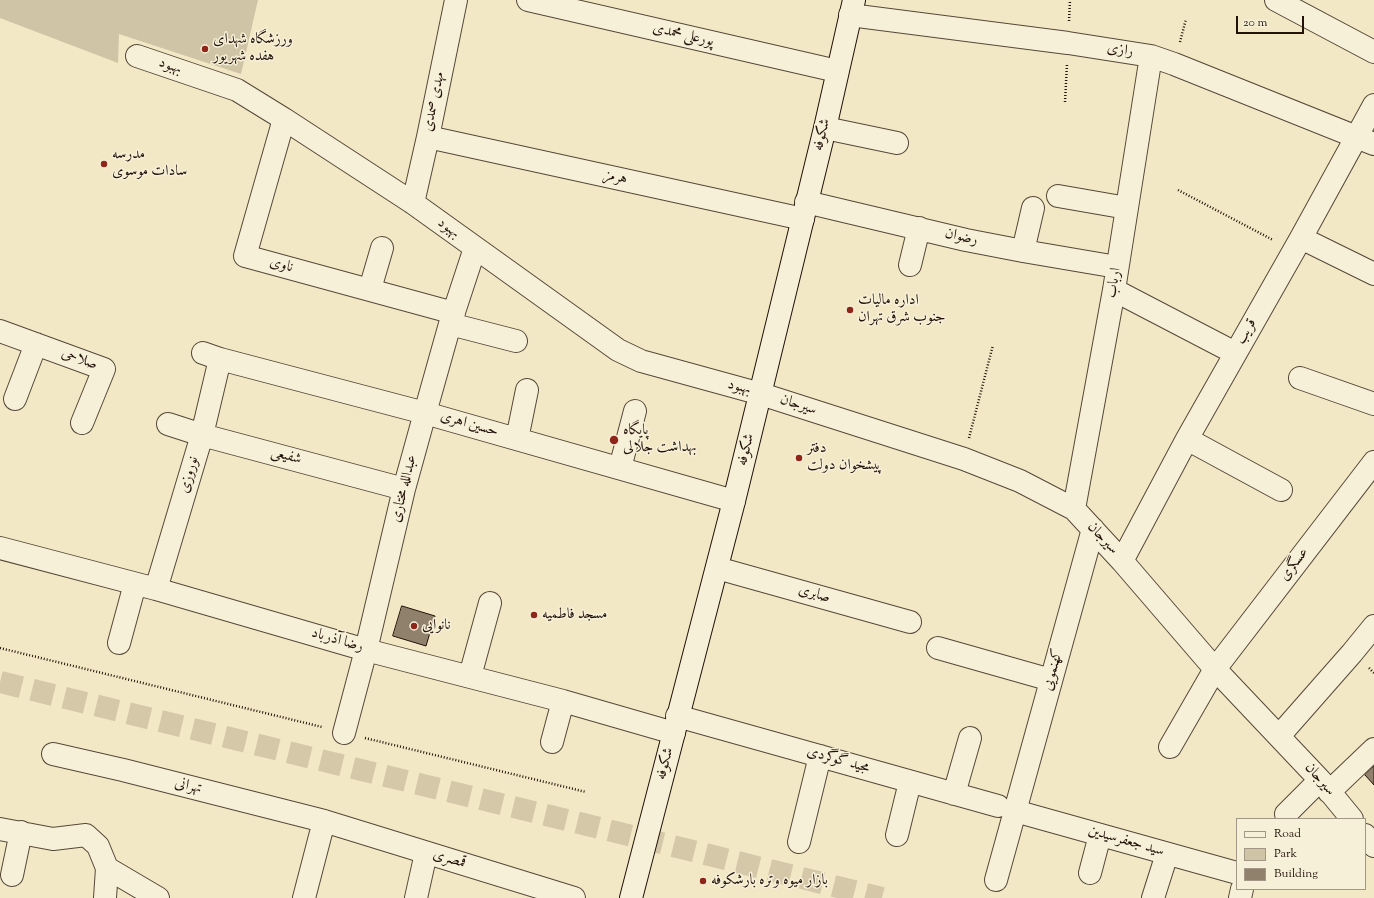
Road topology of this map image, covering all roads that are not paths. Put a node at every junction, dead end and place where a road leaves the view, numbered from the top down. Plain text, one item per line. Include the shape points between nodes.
1 (456, 0) edge
2 (528, 0) edge
3 (1276, 0) edge
4 (852, 7) edge
5 (1374, 52) edge
6 (137, 56) dead end
7 (1150, 56) junction
8 (838, 72) junction
9 (1374, 105) edge
10 (284, 119) junction
11 (825, 128) junction
12 (428, 137) junction
13 (1365, 141) edge
14 (897, 143) dead end
15 (1058, 196) dead end
16 (413, 203) junction
17 (1033, 208) dead end
18 (1127, 208) junction
19 (804, 210) junction
20 (919, 228) junction
21 (1297, 244) junction
22 (382, 248) dead end
23 (475, 248) junction
24 (1023, 251) junction
25 (910, 265) dead end
26 (1118, 267) junction
27 (1374, 274) edge
28 (370, 289) junction
29 (1114, 290) junction
30 (452, 319) junction
31 (0, 331) edge
32 (516, 341) dead end
33 (36, 344) junction
34 (1235, 354) junction
35 (211, 356) joint
36 (1300, 378) dead end
37 (528, 390) dead end
38 (761, 394) junction
39 (15, 399) dead end
40 (1374, 404) edge
41 (634, 411) dead end
42 (425, 413) junction
43 (82, 423) dead end
44 (168, 424) dead end
45 (202, 435) junction
46 (517, 439) junction
47 (1187, 439) junction
48 (1374, 462) edge
49 (620, 468) junction
50 (404, 489) junction
51 (1281, 490) dead end
52 (734, 501) junction
53 (1074, 509) junction
54 (1093, 528) junction
55 (0, 548) edge
56 (1122, 561) junction
57 (717, 568) junction
58 (135, 584) junction
59 (156, 589) junction
60 (490, 603) dead end
61 (910, 622) dead end
62 (1374, 626) edge
63 (118, 643) dead end
64 (938, 648) dead end
65 (366, 650) junction
66 (1215, 669) junction
67 (470, 676) junction
68 (1051, 680) junction
69 (563, 701) junction
70 (676, 725) junction
71 (344, 733) road end
72 (1279, 736) junction
73 (970, 738) dead end
74 (552, 742) dead end
75 (1170, 747) dead end
76 (1374, 749) edge
77 (53, 754) dead end
78 (820, 756) junction
79 (910, 782) junction
80 (1325, 786) junction
81 (954, 794) junction
82 (1007, 809) junction
83 (1286, 814) dead end
84 (1351, 818) edge
85 (324, 821) junction
86 (10, 830) edge
87 (897, 835) dead end
88 (1100, 835) junction
89 (1366, 836) edge
90 (799, 842) dead end
91 (1374, 846) edge
92 (426, 853) junction
93 (1168, 854) junction
94 (107, 868) junction
95 (1090, 873) dead end
96 (1236, 873) edge
97 (12, 875) dead end
98 (996, 880) dead end
99 (106, 898) edge
100 (158, 898) edge
101 (304, 898) edge
102 (416, 898) edge
103 (574, 898) edge
104 (631, 898) edge
105 (1153, 898) edge

1 - 12 street, مهدی صمدی
2 - 8 street, پورعلی محمدی
3 - 5 street
4 - 7 street, رازی
4 - 8 street, شکوفه
6 - 10 street, بهبود via 237,90
7 - 13 street, رازی
7 - 18 street, ارباب
8 - 11 street, شکوفه
9 - 13 street, قریب
10 - 16 street, بهبود
10 - 28 street, ناوی via 245,256
11 - 14 street
11 - 19 street, شکوفه
12 - 16 street, مهدی صمدی
12 - 19 street, هرمز
13 - 21 street, قریب
15 - 18 street
16 - 23 street, بهبود
17 - 24 street
18 - 26 street, ارباب
19 - 20 street, رضوان
19 - 38 street, شکوفه
20 - 24 street, رضوان
20 - 25 street
21 - 27 street
21 - 34 street, قریب
22 - 28 street
23 - 30 street, عبدالله مختاری
23 - 38 street, بهبود via 618,350 641,361
24 - 26 street, رضوان
26 - 29 street, ارباب
28 - 30 street, ناوی
29 - 34 street
29 - 53 street, ارباب
30 - 32 street, ناوی
30 - 42 street, عبدالله مختاری
31 - 33 street, صلاحی
33 - 39 street
33 - 43 street, صلاحی via 104,369
34 - 47 street, قریب
35 - 42 street, حسین اهری
35 - 45 street, نوروزی
36 - 40 street
37 - 46 street
38 - 52 street, شکوفه
38 - 53 street, سیرجان via 964,459 1020,480
41 - 49 street
42 - 46 street, حسین اهری
42 - 50 street, عبدالله مختاری
44 - 45 street, شفیعی
45 - 50 street, شفیعی
45 - 59 street, نوروزی
46 - 49 street, حسین اهری
47 - 51 street
47 - 56 street, قریب
48 - 66 street, عسگری
49 - 52 street, حسین اهری
50 - 65 street, عبدالله مختاری
52 - 57 street, شکوفه
53 - 54 street, سیرجان
54 - 56 street, سیرجان
54 - 68 street, کهنمویی
55 - 58 street, رضا آذرباد
56 - 66 street, سیرجان
57 - 61 street, صابری
57 - 70 street, شکوفه
58 - 59 street, رضا آذرباد
58 - 63 street
59 - 65 street, رضا آذرباد
60 - 67 street
62 - 72 street
64 - 68 street
65 - 67 street, رضا آذرباد
65 - 71 street, عبدالله مختاری
66 - 72 street, سیرجان
66 - 75 street, عسگری
67 - 69 street, رضا آذرباد
68 - 82 street, کهنمویی
69 - 70 street, رضا آذرباد
69 - 74 street
70 - 78 street, مجید گوگردی
70 - 104 street, شکوفه
72 - 80 street, سیرجان
73 - 81 street
76 - 80 street
77 - 85 street, تهرانی
78 - 79 street, مجید گوگردی
78 - 90 street
79 - 81 street, مجید گوگردی
79 - 87 street
80 - 83 street
80 - 84 street, سیرجان
81 - 82 street, مجید گوگردی
82 - 88 street, سید جعفرسیدین
82 - 98 street, کهنمویی
85 - 92 street, قمصری
85 - 101 street
86 - 94 street via 54,839 86,836 98,846
86 - 97 street
88 - 93 street, سید جعفرسیدین
88 - 95 street
89 - 91 street
92 - 102 street
92 - 103 street, قمصری
93 - 96 street, سید جعفرسیدین
93 - 105 street
94 - 99 street
94 - 100 street

